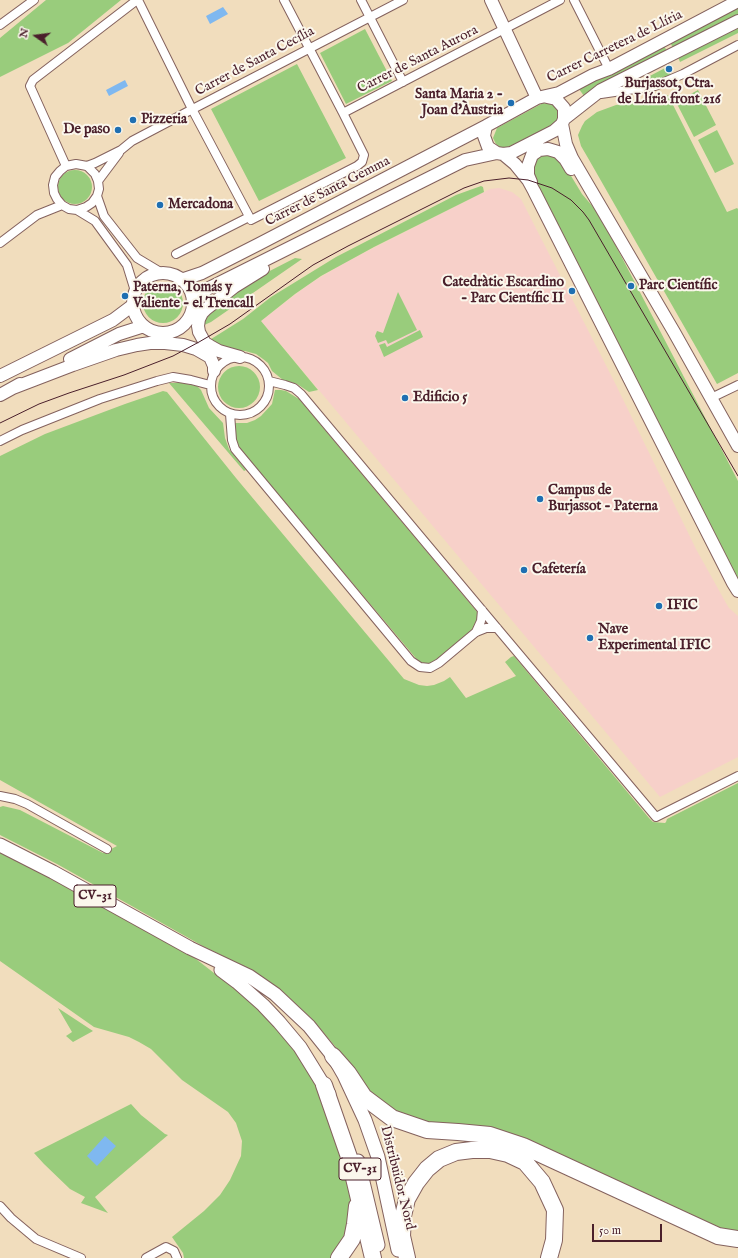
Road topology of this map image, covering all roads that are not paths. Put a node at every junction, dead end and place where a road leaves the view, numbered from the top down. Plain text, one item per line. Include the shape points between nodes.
1 (34, 0) edge
2 (137, 0) edge
3 (284, 0) edge
4 (361, 0) edge
5 (404, 0) edge
6 (491, 0) edge
7 (560, 0) edge
8 (574, 0) edge
9 (738, 1) edge
10 (370, 17) junction
11 (738, 20) edge
12 (0, 25) edge
13 (504, 30) junction
14 (738, 45) edge
15 (308, 48) junction
16 (738, 48) edge
17 (727, 50) junction
18 (609, 69) junction
19 (404, 82) junction
20 (595, 95) junction
21 (542, 97) junction
22 (192, 109) junction
23 (343, 113) junction
24 (563, 121) junction
25 (486, 126) junction
26 (121, 150) junction
27 (500, 154) junction
28 (66, 166) junction
29 (87, 166) junction
30 (98, 181) junction
31 (534, 191) junction
32 (97, 196) junction
33 (395, 196) junction
34 (62, 205) junction
35 (77, 210) junction
36 (250, 218) junction
37 (608, 220) junction
38 (0, 243) edge
39 (176, 254) dead end
40 (162, 273) junction
41 (181, 280) junction
42 (136, 291) junction
43 (192, 303) junction
44 (133, 305) junction
45 (144, 326) junction
46 (240, 357) junction
47 (214, 371) junction
48 (0, 376) edge
49 (269, 381) junction
50 (210, 385) junction
51 (738, 385) edge
52 (13, 388) junction
53 (0, 394) edge
54 (711, 398) junction
55 (230, 414) junction
56 (0, 441) edge
57 (738, 446) edge
58 (738, 591) edge
59 (482, 610) junction
60 (497, 628) junction
61 (476, 632) junction
62 (738, 776) edge
63 (0, 796) edge
64 (0, 845) edge
65 (106, 849) dead end
66 (190, 948) junction
67 (333, 1056) junction
68 (324, 1085) junction
69 (358, 1192) junction
70 (0, 1206) edge
71 (738, 1240) edge
72 (81, 1258) edge
73 (146, 1258) edge
74 (177, 1258) edge
75 (339, 1258) edge
76 (373, 1258) edge
77 (381, 1258) edge
78 (400, 1258) edge
79 (407, 1258) edge
80 (548, 1258) edge

1 - 12 street
2 - 22 street
2 - 28 street via 33,80 30,86
3 - 15 street
4 - 10 street
5 - 10 street, Carrer de Santa Cecília
6 - 13 main road
7 - 13 street, Carrer de Santa Aurora
8 - 18 street
9 - 18 main road, Carrer Carretera de Llíria
10 - 15 street, Carrer de Santa Cecília
10 - 19 street
11 - 20 main road
13 - 19 street, Carrer de Santa Aurora
13 - 21 main road
14 - 17 street
15 - 22 street, Carrer de Santa Cecília
15 - 23 street
16 - 17 street
17 - 20 street via 655,86
18 - 21 main road, Carrer Carretera de Llíria via 559,93
19 - 23 street, Carrer de Santa Aurora
20 - 24 main road
21 - 24 main road via 556,99 564,108
21 - 25 main road, Carrer Carretera de Llíria
22 - 26 street, Carrer de Santa Cecília via 132,141
22 - 36 street
23 - 36 street via 364,155 362,162
24 - 27 main road via 554,131 511,153
24 - 37 main road via 568,150
25 - 27 main road via 484,136 488,147
25 - 41 main road, Carrer de Santa Gemma via 202,273
26 - 29 street
26 - 30 street
27 - 31 main road via 515,164
27 - 33 main road via 465,160
28 - 29 street
28 - 34 street via 55,177 54,185 54,193
29 - 30 street
30 - 32 street
31 - 37 main road via 528,174 532,156 542,149 558,152 584,191
31 - 58 main road
32 - 35 street via 86,208
32 - 40 street via 104,216 137,258
33 - 43 main road via 207,289
33 - 46 main road via 240,283 202,313 198,326 205,343 219,351
34 - 35 street
34 - 38 street via 37,216
35 - 42 street via 95,220 127,265
36 - 39 street
37 - 54 main road
40 - 41 main road
40 - 42 main road via 146,278
41 - 43 main road via 191,294
42 - 44 main road
43 - 45 main road via 187,321 180,328 162,333
44 - 45 main road via 138,320
44 - 48 main road via 113,320
45 - 52 main road via 119,334
46 - 47 street via 225,361
46 - 49 street via 259,364
47 - 50 street
47 - 52 main road via 210,357 196,349 183,345 150,343 116,350
49 - 55 street via 267,398 256,412 239,416
49 - 59 street via 294,388 301,394
50 - 55 street via 215,403
50 - 56 street via 173,376 100,399
51 - 54 street
52 - 53 main road
54 - 57 main road
55 - 61 street via 230,431 235,449 411,661 420,667 430,668
59 - 60 street
59 - 61 street
60 - 61 street via 486,628
60 - 62 street via 656,817
63 - 65 street via 27,804
64 - 66 main road, Distribuïdor Nord / CV-31
66 - 67 main road, Distribuïdor Nord / CV-31 via 249,976 275,994 309,1026
66 - 68 main road, Distribuïdor Nord / CV-31 via 237,982 263,1005 300,1047
67 - 71 highway via 364,1097 392,1118 427,1130 490,1135 523,1146 718,1236
67 - 78 main road, Distribuïdor Nord / CV-31 via 373,1140
68 - 69 highway via 349,1156
68 - 77 main road, Distribuïdor Nord / CV-31 via 353,1144
69 - 75 highway via 352,1239
69 - 76 highway
70 - 72 street via 36,1239
73 - 74 street via 166,1248 174,1251
79 - 80 highway via 402,1236 403,1216 407,1199 416,1183 439,1159 456,1152 472,1150 508,1154 525,1162 542,1182 555,1210 554,1240

